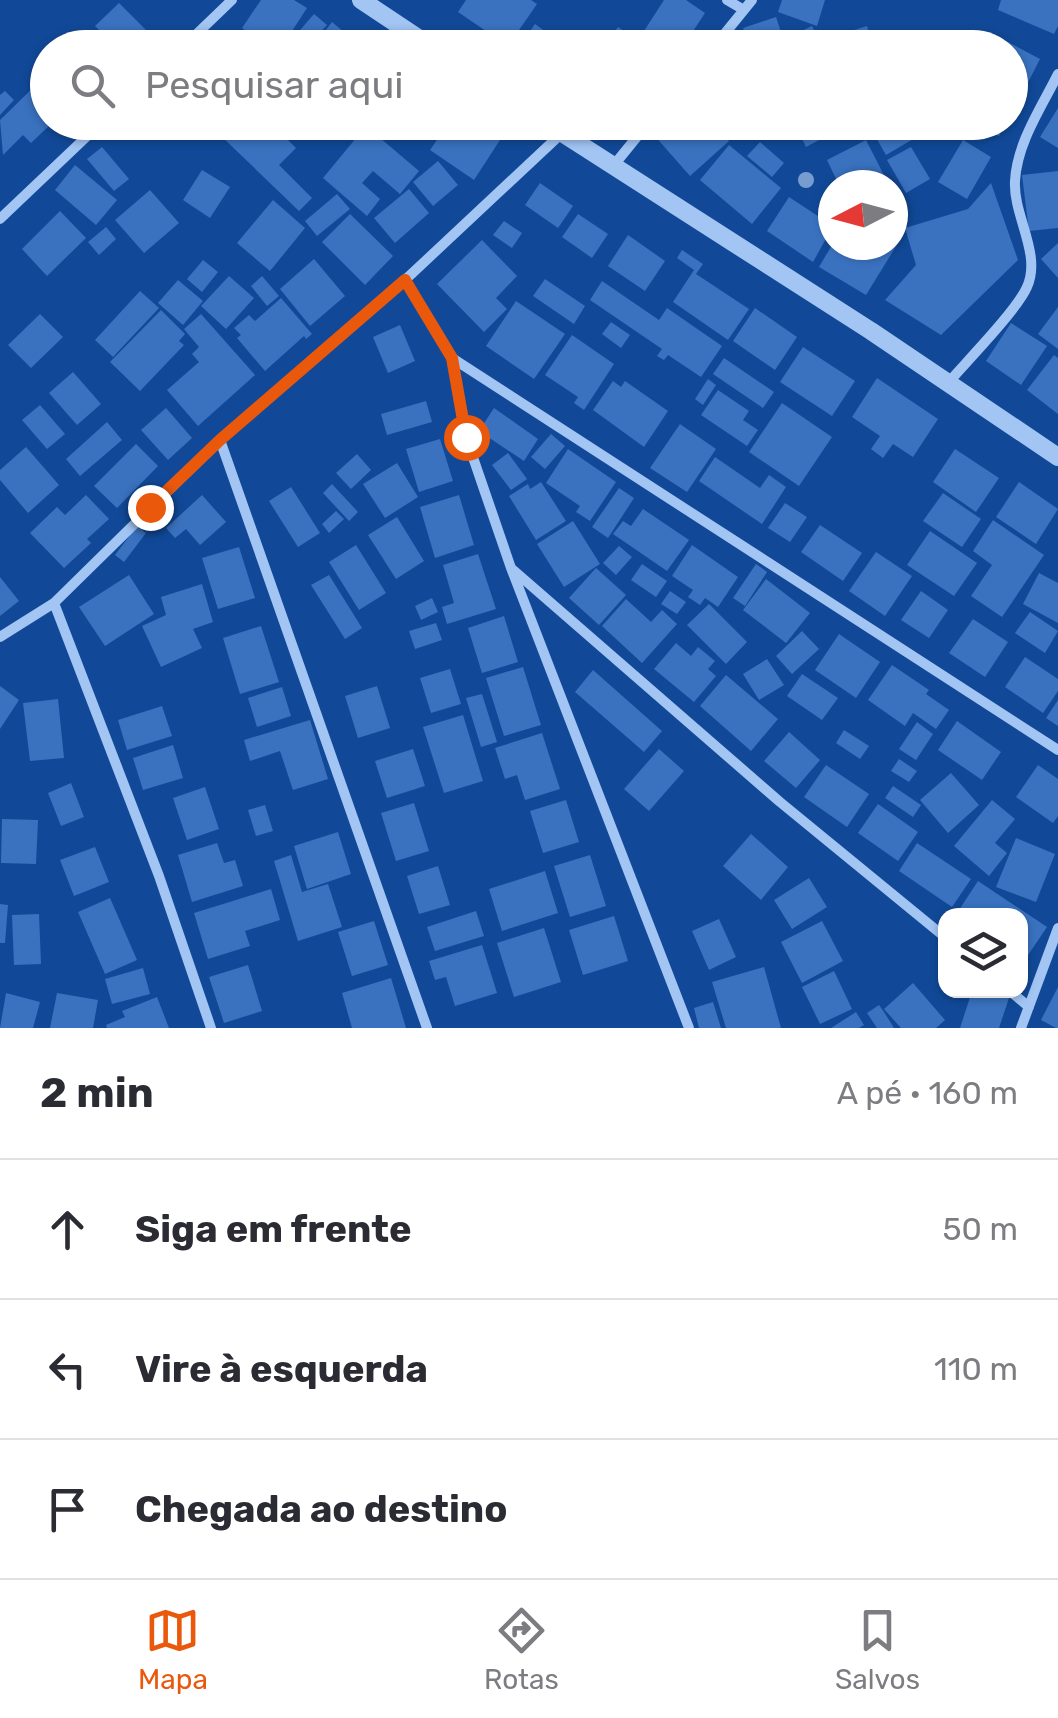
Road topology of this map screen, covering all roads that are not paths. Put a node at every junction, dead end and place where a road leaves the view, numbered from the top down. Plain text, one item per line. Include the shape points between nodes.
1 (232, 0) edge
2 (362, 0) edge
3 (727, 0) edge
4 (752, 0) edge
5 (744, 10) junction
6 (201, 30) edge
7 (406, 30) edge
8 (727, 30) edge
9 (1058, 74) edge
10 (1028, 134) edge
11 (83, 140) edge
12 (556, 140) edge
13 (572, 140) edge
14 (635, 140) edge
15 (1025, 140) edge
16 (614, 165) junction
17 (0, 219) edge
18 (405, 280) junction
19 (452, 358) junction
20 (948, 383) junction
21 (220, 440) junction
22 (1058, 457) edge
23 (511, 568) junction
24 (54, 602) junction
25 (0, 637) edge
26 (1058, 750) edge
27 (1058, 928) edge
28 (938, 931) edge
29 (1019, 998) edge
30 (1029, 1007) junction
31 (211, 1028) edge
32 (428, 1028) edge
33 (689, 1028) edge
34 (1022, 1028) edge

1 - 6 street
2 - 7 street
3 - 5 street
4 - 5 street
5 - 8 street
9 - 10 street
11 - 17 street
12 - 18 street
13 - 16 street
14 - 16 street
15 - 20 street via 1014,184 1033,269 1026,290
16 - 20 street
18 - 19 street
18 - 21 street
19 - 23 street via 466,437
19 - 26 street
20 - 22 street
21 - 24 street
21 - 32 street
23 - 28 street
23 - 33 street
24 - 25 street
24 - 31 street
27 - 30 street
29 - 30 street
30 - 34 street

